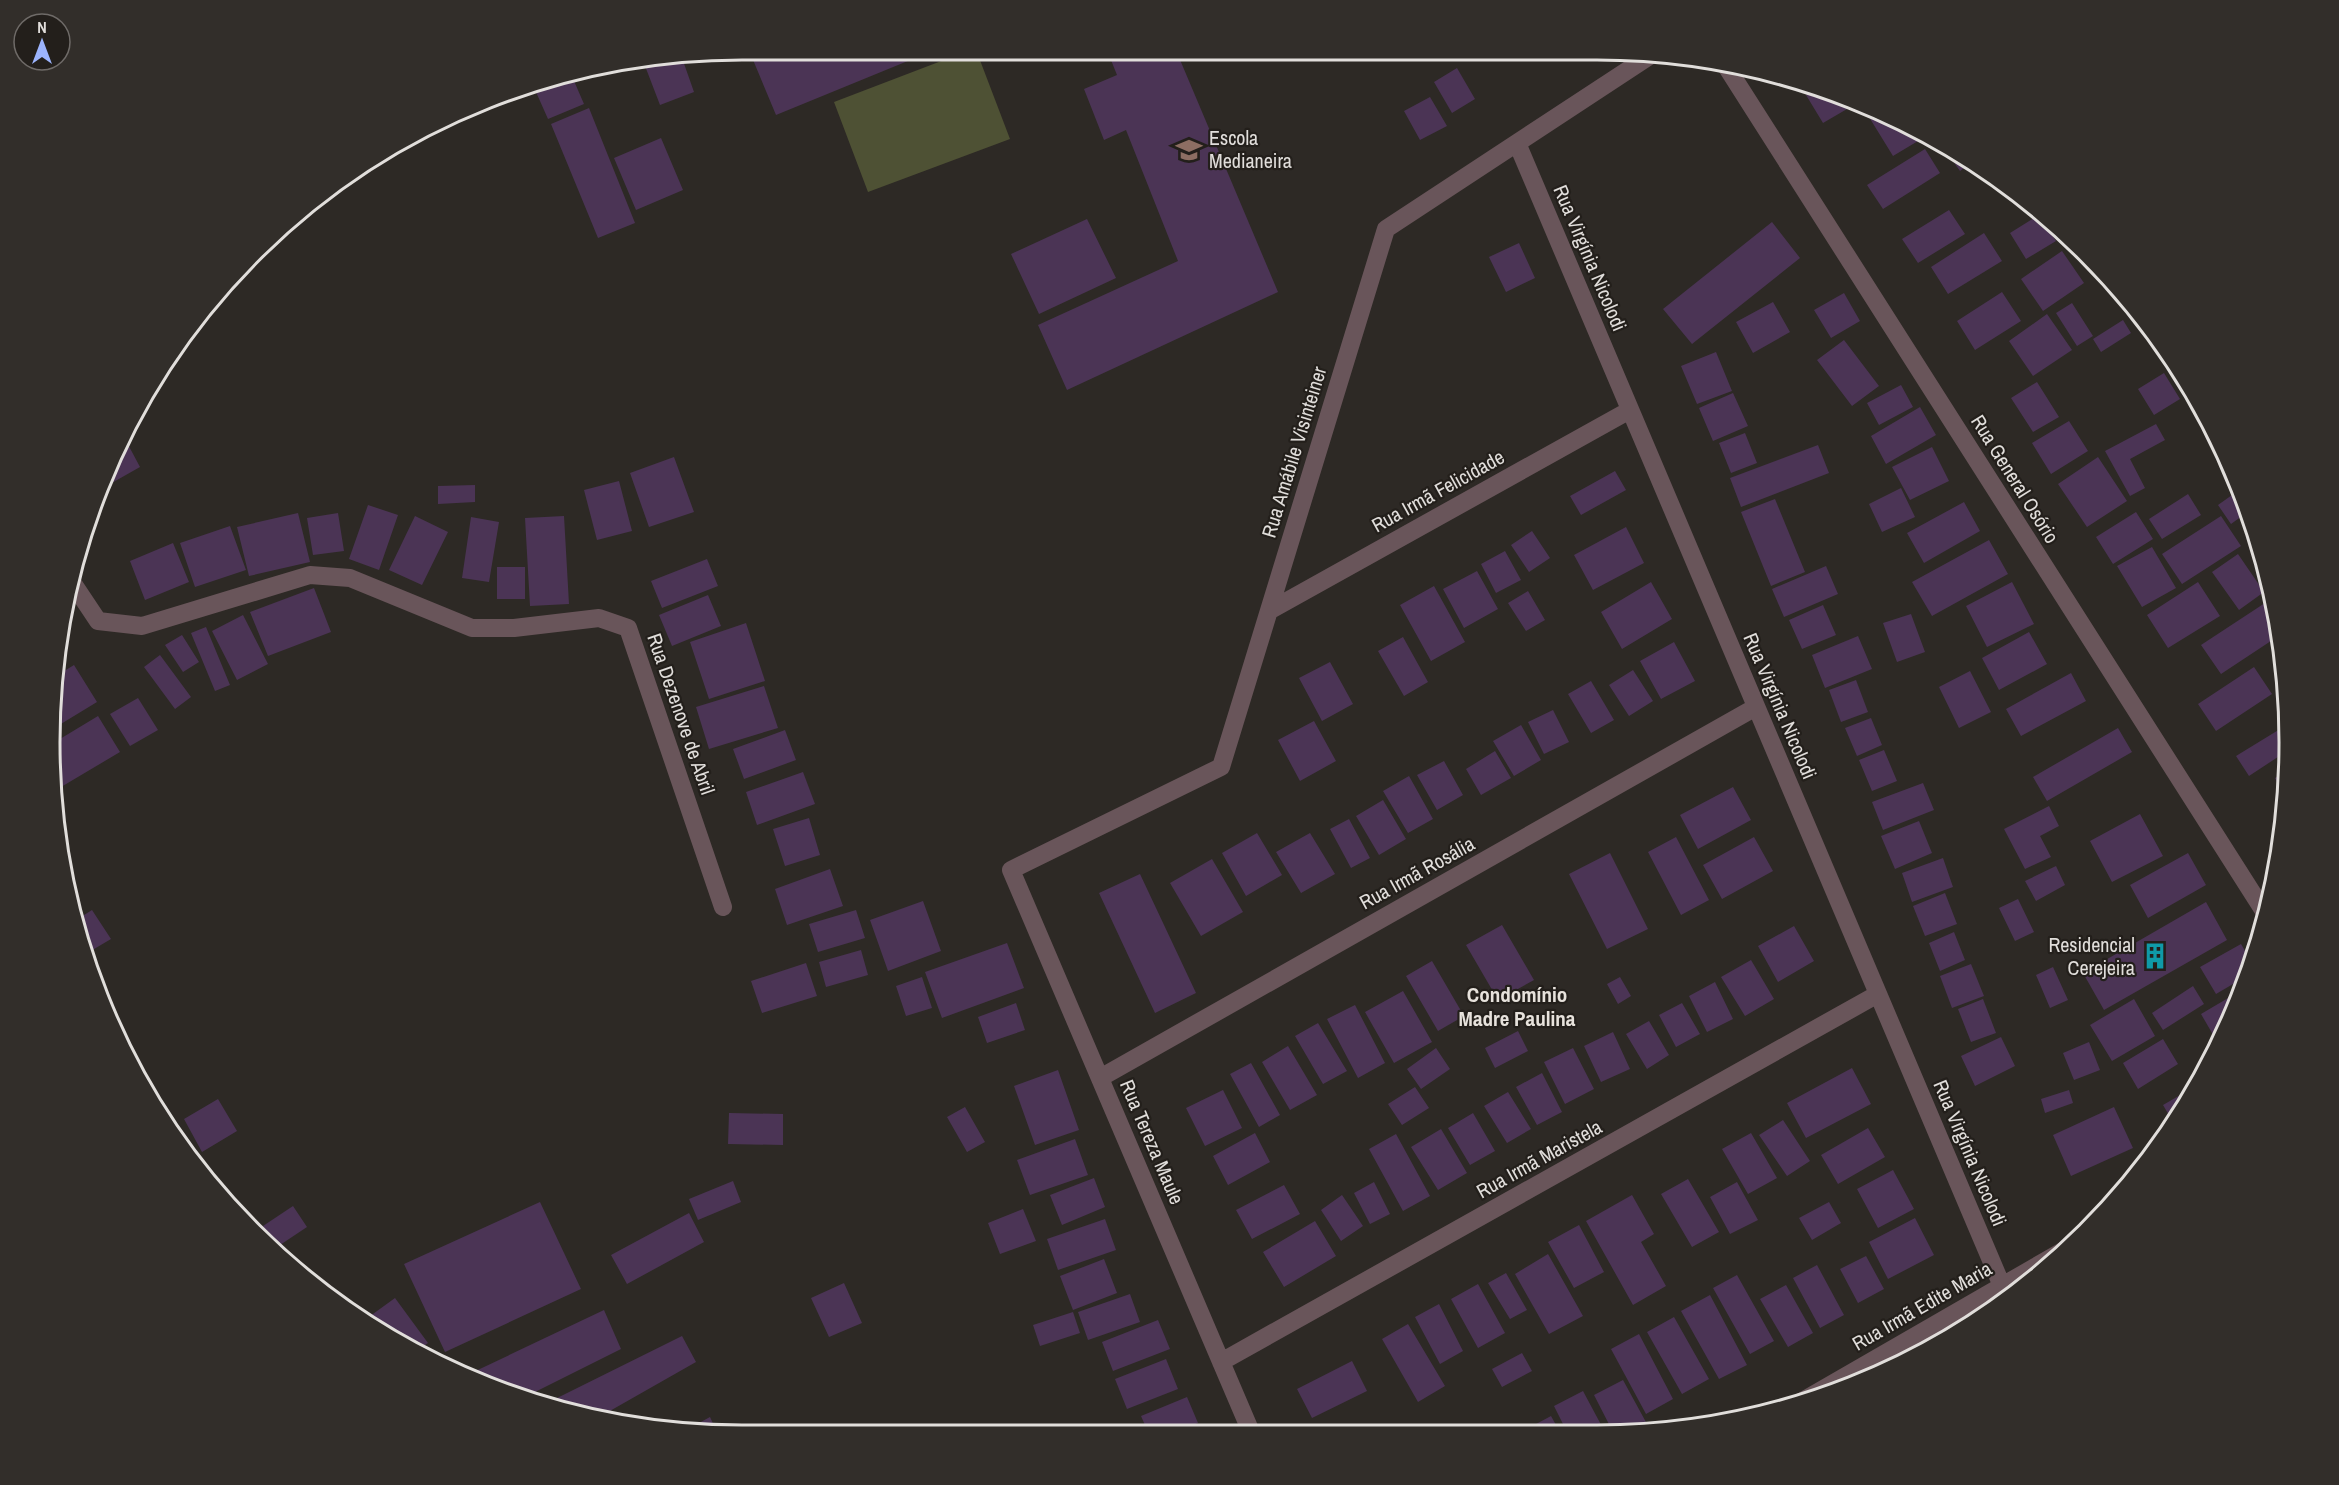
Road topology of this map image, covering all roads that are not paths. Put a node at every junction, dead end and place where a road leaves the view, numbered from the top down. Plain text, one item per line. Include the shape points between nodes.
1 (1642, 61) edge
2 (1731, 73) edge
3 (1517, 143) junction
4 (1630, 410) junction
5 (77, 590) edge
6 (1269, 610) junction
7 (1756, 707) junction
8 (1011, 870) joint
9 (2259, 904) edge
10 (723, 907) dead end
11 (1878, 994) junction
12 (1100, 1078) junction
13 (2029, 1271) edge
14 (2002, 1286) junction
15 (1221, 1362) junction
16 (1838, 1381) edge
17 (1248, 1425) edge

1 - 3 street, Rua Amábile Visinteiner
2 - 9 street, Rua General Osório
3 - 4 street, Rua Virgínia Nicolodi
3 - 6 street, Rua Amábile Visinteiner via 1386,229
4 - 6 street, Rua Irmã Felicidade
4 - 7 street, Rua Virgínia Nicolodi
5 - 10 street, Rua Dezenove de Abril via 98,621 142,626 309,575 350,578 472,628 514,628 599,618 628,628
6 - 8 street, Rua Amábile Visinteiner via 1221,766
7 - 11 street, Rua Virgínia Nicolodi
7 - 12 street, Rua Irmã Rosália
8 - 12 street, Rua Tereza Maule
11 - 14 street, Rua Virgínia Nicolodi
11 - 15 street, Rua Irmã Maristela
12 - 15 street, Rua Tereza Maule
13 - 14 street, Rua Irmã Edite Maria
14 - 16 street, Rua Irmã Edite Maria
15 - 17 street, Rua Tereza Maule

